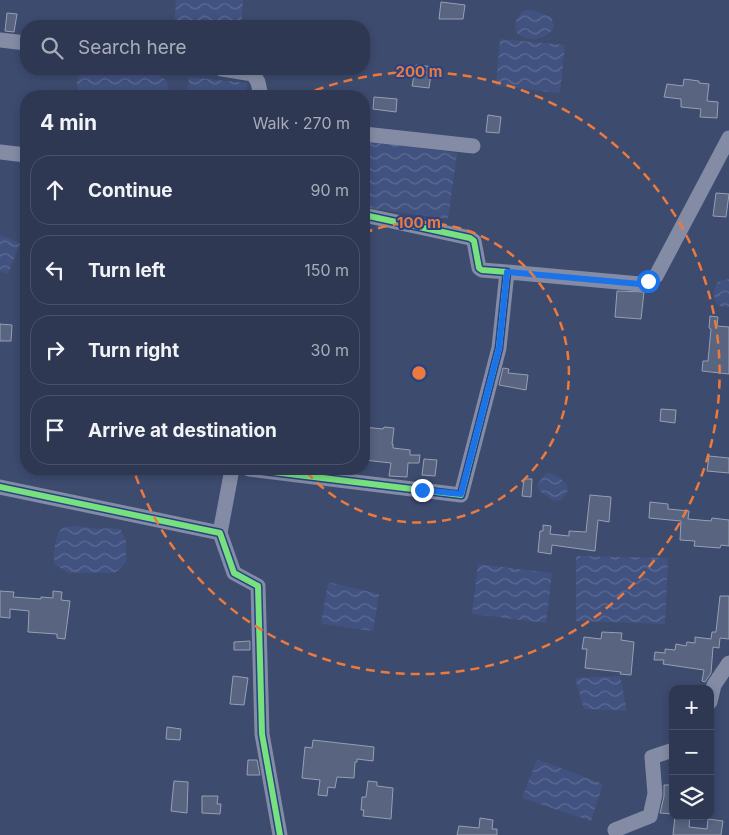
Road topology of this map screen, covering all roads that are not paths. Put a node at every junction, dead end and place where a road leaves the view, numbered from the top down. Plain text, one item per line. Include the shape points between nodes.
1 (0, 40) edge
2 (20, 42) edge
3 (254, 75) edge
4 (260, 90) edge
5 (370, 135) edge
6 (729, 138) edge
7 (473, 146) dead end
8 (0, 152) edge
9 (20, 154) edge
10 (370, 216) edge
11 (507, 272) junction
12 (231, 475) edge
13 (300, 475) edge
14 (0, 487) edge
15 (220, 533) junction
16 (729, 663) edge
17 (714, 685) edge
18 (669, 751) edge
19 (615, 830) dead end
20 (280, 835) edge

1 - 2 street
3 - 4 street
5 - 7 street
6 - 11 street via 656,276 648,281 640,284
8 - 9 street
10 - 11 street via 470,238 482,270
11 - 13 street via 499,348 461,494
12 - 15 street
14 - 15 street
15 - 20 street via 234,572 258,586 262,734
16 - 17 street
18 - 19 street via 652,757 655,794 650,816

